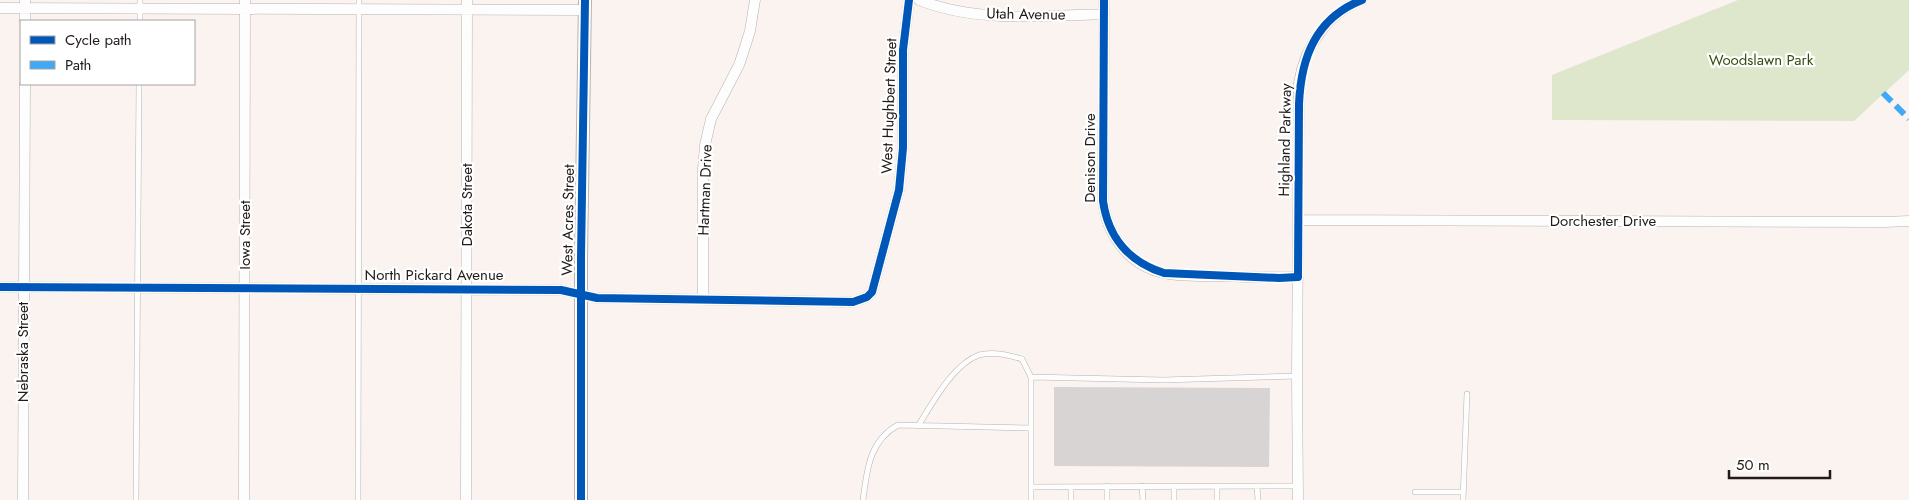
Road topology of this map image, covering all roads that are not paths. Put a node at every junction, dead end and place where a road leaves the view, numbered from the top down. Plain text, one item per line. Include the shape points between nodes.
1 (755, 0) edge
2 (909, 0) edge
3 (919, 0) edge
4 (1104, 0) edge
5 (1362, 0) edge
6 (25, 4) edge
7 (140, 4) edge
8 (245, 4) edge
9 (359, 4) edge
10 (467, 5) edge
11 (585, 5) edge
12 (0, 8) edge
13 (1104, 14) junction
14 (25, 20) edge
15 (140, 20) edge
16 (25, 85) edge
17 (140, 85) edge
18 (1298, 220) junction
19 (1909, 221) edge
20 (1298, 278) junction
21 (0, 287) edge
22 (24, 287) junction
23 (137, 288) junction
24 (246, 288) junction
25 (359, 288) junction
26 (467, 289) junction
27 (582, 294) junction
28 (867, 297) joint
29 (703, 299) junction
30 (1297, 376) junction
31 (1031, 377) junction
32 (1467, 394) dead end
33 (918, 426) junction
34 (1031, 428) junction
35 (1107, 486) junction
36 (1142, 486) junction
37 (1174, 486) junction
38 (1217, 486) junction
39 (1258, 486) junction
40 (1298, 486) junction
41 (1031, 487) junction
42 (1071, 487) junction
43 (1415, 492) dead end
44 (1463, 492) junction
45 (23, 500) edge
46 (136, 500) edge
47 (244, 500) edge
48 (358, 500) edge
49 (466, 500) edge
50 (581, 500) edge
51 (863, 500) edge
52 (1031, 500) edge
53 (1071, 500) edge
54 (1107, 500) edge
55 (1143, 500) edge
56 (1174, 500) edge
57 (1217, 500) edge
58 (1258, 500) edge
59 (1298, 500) edge
60 (1463, 500) edge

1 - 29 street, Hartman Drive via 744,50 711,119 705,145
2 - 28 street, West Hughbert Street via 903,50 903,148 899,190 875,283
3 - 13 street, Utah Avenue via 962,12 1000,16
4 - 13 street, Denison Drive
5 - 18 street, Highland Parkway via 1326,24 1304,62 1299,97
6 - 7 street
6 - 12 street
6 - 14 street
7 - 8 street
7 - 15 lane
8 - 9 street
8 - 24 street, Iowa Street
9 - 10 street
9 - 25 lane
10 - 11 street
10 - 26 street, Dakota Street
11 - 27 street, West Acres Street
13 - 20 street, Denison Drive via 1103,201 1105,215 1116,240 1136,260 1164,273
16 - 22 street, Nebraska Street
17 - 23 lane
18 - 19 street, Dorchester Drive
18 - 20 street, Highland Parkway
20 - 30 street, Highland Parkway
21 - 22 street, North Pickard Avenue
22 - 23 street, North Pickard Avenue
22 - 45 street, Nebraska Street
23 - 24 street, North Pickard Avenue
23 - 46 lane
24 - 25 street, North Pickard Avenue
24 - 47 street, Iowa Street
25 - 26 street, North Pickard Avenue
25 - 48 lane
26 - 27 street, North Pickard Avenue via 561,290
26 - 49 street, Dakota Street
27 - 29 street, North Pickard Avenue via 597,298
27 - 50 street, West Acres Street
28 - 29 street, North Pickard Avenue via 853,302
30 - 31 lane via 1164,380
30 - 40 street, Highland Parkway
31 - 33 lane via 1022,359 1005,354 979,355 961,366
31 - 34 lane
32 - 44 lane
33 - 34 lane
33 - 51 lane via 898,425 885,432 872,453
34 - 41 lane
35 - 36 lane
35 - 42 lane
35 - 54 lane
36 - 37 lane
36 - 55 lane
37 - 38 lane
37 - 56 lane
38 - 39 lane
38 - 57 lane
39 - 40 lane
39 - 58 lane
40 - 59 street, Highland Parkway
41 - 42 lane
41 - 52 lane
42 - 53 lane
43 - 44 lane
44 - 60 lane

